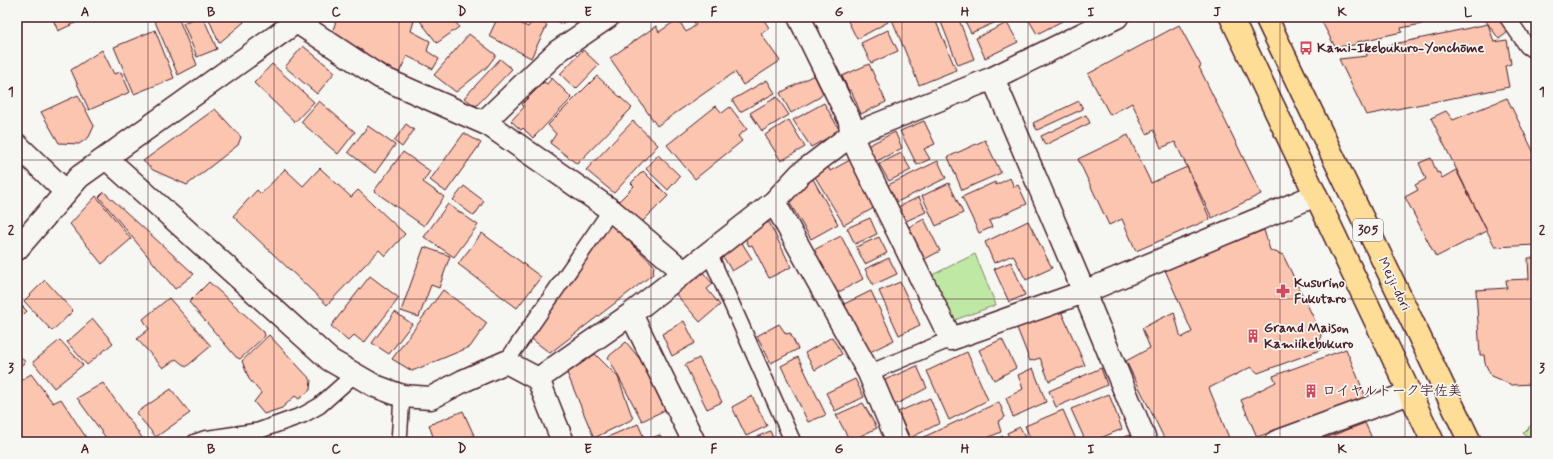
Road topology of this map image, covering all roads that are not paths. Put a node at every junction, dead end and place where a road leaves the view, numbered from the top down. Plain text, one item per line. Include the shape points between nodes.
1 (608, 17) edge
2 (799, 17) edge
3 (1117, 17) edge
4 (1231, 17) edge
5 (1266, 17) edge
6 (1508, 17) edge
7 (300, 19) edge
8 (1536, 52) edge
9 (993, 78) junction
10 (484, 122) junction
11 (851, 135) junction
12 (17, 145) edge
13 (106, 158) junction
14 (66, 192) junction
15 (1316, 195) junction
16 (774, 202) junction
17 (611, 210) junction
18 (17, 249) edge
19 (709, 253) junction
20 (684, 272) junction
21 (1084, 292) junction
22 (631, 314) junction
23 (951, 339) junction
24 (506, 362) junction
25 (869, 373) junction
26 (355, 374) junction
27 (538, 379) junction
28 (1410, 393) junction
29 (402, 396) junction
30 (195, 442) edge
31 (399, 442) edge
32 (563, 442) edge
33 (694, 442) edge
34 (793, 442) edge
35 (898, 442) edge
36 (1146, 442) edge
37 (1276, 442) edge
38 (1433, 442) edge
39 (1470, 442) edge

1 - 10 street via 558,51
2 - 11 street via 850,121
3 - 9 street
4 - 15 main road, 305
5 - 39 main road, Meiji-dori / 305
6 - 8 lane via 1527,46
7 - 10 street via 380,77
7 - 13 street
9 - 11 street
9 - 21 street
10 - 17 street
11 - 16 street via 800,174
11 - 23 street
12 - 14 street
13 - 14 street via 79,177
13 - 26 street via 330,360
14 - 18 street
15 - 21 street
15 - 28 main road, 305
16 - 19 street
16 - 25 street
17 - 20 street
17 - 24 lane
19 - 20 street
19 - 34 lane
20 - 22 street
21 - 23 street
21 - 36 street
22 - 27 street
22 - 33 street
23 - 25 lane
24 - 27 street
24 - 29 street via 431,398
25 - 35 street
26 - 29 street via 375,386
26 - 30 lane via 319,406 304,415 258,431
27 - 32 street
28 - 37 street
28 - 38 main road, 305
29 - 31 lane

